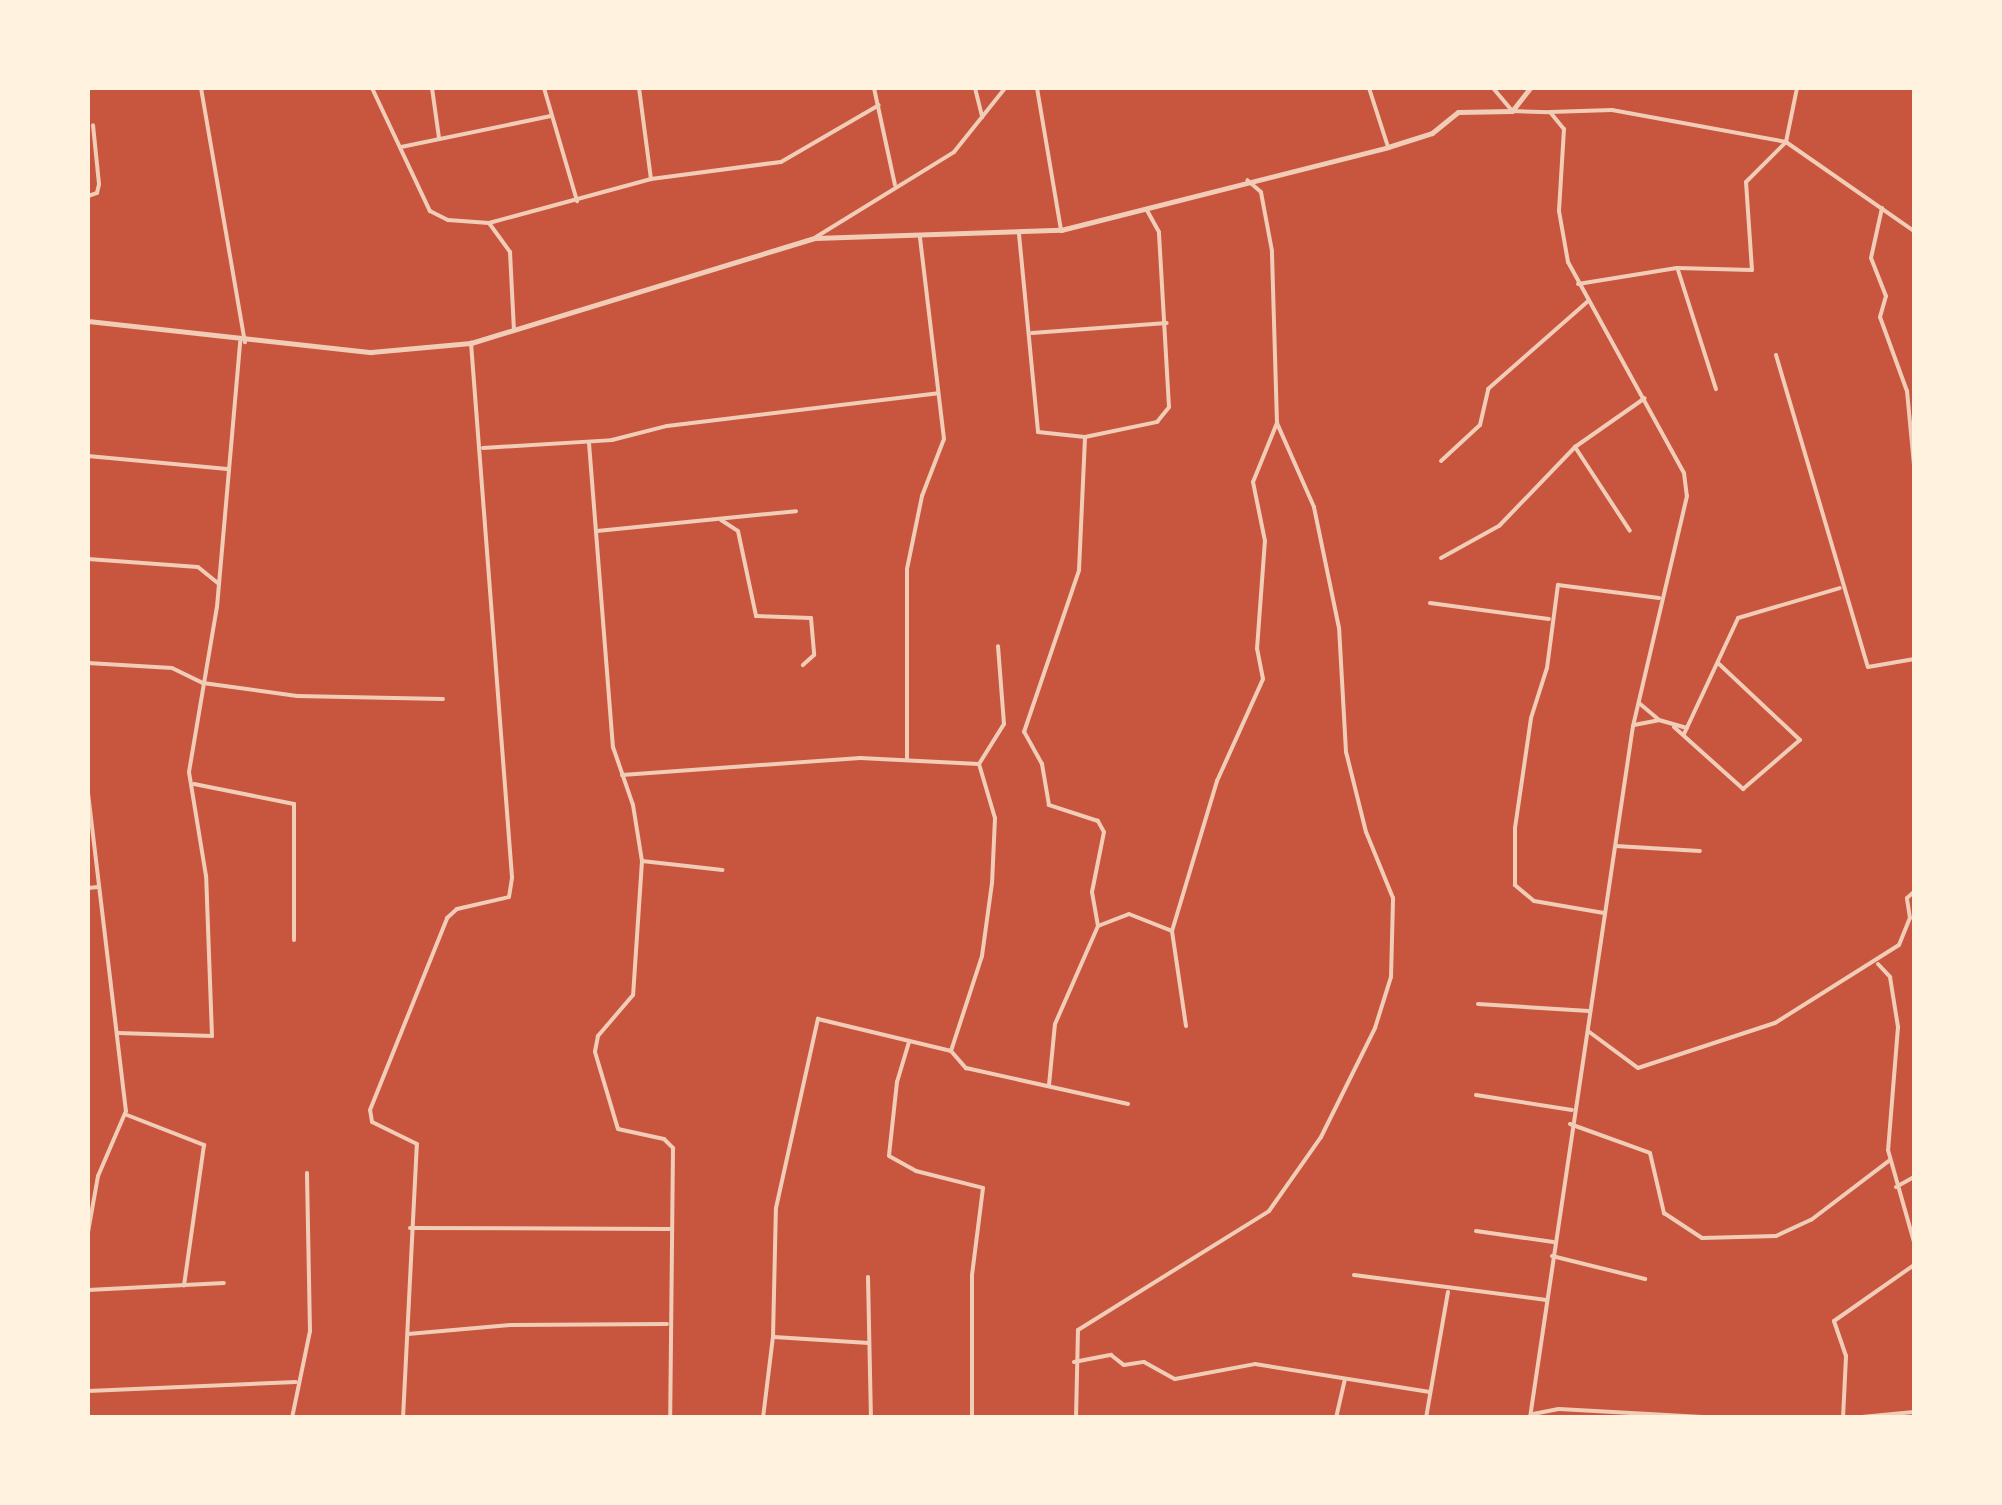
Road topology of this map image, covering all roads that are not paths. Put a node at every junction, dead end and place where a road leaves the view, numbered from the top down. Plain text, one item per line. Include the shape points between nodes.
1 (201, 88) edge
2 (372, 88) edge
3 (432, 88) edge
4 (544, 88) edge
5 (639, 88) edge
6 (874, 88) edge
7 (975, 88) edge
8 (1005, 88) edge
9 (1037, 88) edge
10 (1369, 88) edge
11 (1493, 88) edge
12 (1530, 88) edge
13 (1797, 88) edge
14 (879, 105) junction
15 (1512, 112) junction
16 (1550, 112) junction
17 (551, 116) junction
18 (983, 119) junction
19 (94, 125) dead end
20 (439, 138) junction
21 (1786, 142) junction
22 (401, 147) junction
23 (1388, 147) junction
24 (650, 179) junction
25 (1247, 180) junction
26 (895, 186) junction
27 (88, 196) edge
28 (577, 201) junction
29 (1882, 207) junction
30 (1146, 209) junction
31 (489, 223) junction
32 (1061, 230) junction
33 (1914, 231) edge
34 (1018, 234) junction
35 (920, 237) junction
36 (815, 238) junction
37 (1677, 268) junction
38 (1578, 284) junction
39 (1588, 301) junction
40 (88, 321) edge
41 (1167, 324) junction
42 (514, 330) junction
43 (1032, 332) junction
44 (243, 342) junction
45 (471, 344) junction
46 (1776, 355) dead end
47 (1716, 389) dead end
48 (1914, 390) edge
49 (1907, 391) junction
50 (938, 393) junction
51 (1645, 398) junction
52 (1277, 423) junction
53 (1085, 437) junction
54 (589, 443) junction
55 (1576, 447) junction
56 (483, 448) junction
57 (88, 456) edge
58 (1440, 461) dead end
59 (1914, 464) edge
60 (226, 469) junction
61 (796, 512) dead end
62 (721, 520) junction
63 (1630, 530) dead end
64 (597, 531) junction
65 (1441, 558) dead end
66 (88, 559) edge
67 (219, 584) junction
68 (1840, 588) junction
69 (1660, 598) junction
70 (1430, 603) dead end
71 (1550, 620) junction
72 (998, 646) dead end
73 (1914, 660) edge
74 (88, 662) edge
75 (1719, 664) junction
76 (804, 666) dead end
77 (203, 683) junction
78 (443, 698) dead end
79 (1638, 702) junction
80 (1659, 720) junction
81 (1633, 726) junction
82 (1686, 731) junction
83 (907, 760) junction
84 (979, 764) junction
85 (622, 775) junction
86 (194, 784) junction
87 (88, 793) edge
88 (1616, 846) junction
89 (1700, 851) dead end
90 (642, 861) junction
91 (722, 870) dead end
92 (98, 887) junction
93 (88, 888) edge
94 (1914, 892) edge
95 (1604, 912) junction
96 (1098, 926) junction
97 (1172, 932) junction
98 (294, 940) dead end
99 (1878, 964) junction
100 (1478, 1004) dead end
101 (1589, 1011) junction
102 (1186, 1026) dead end
103 (1588, 1031) junction
104 (118, 1034) junction
105 (910, 1042) junction
106 (951, 1051) junction
107 (1049, 1085) junction
108 (1476, 1095) dead end
109 (1128, 1104) dead end
110 (1572, 1110) junction
111 (126, 1114) junction
112 (1570, 1124) junction
113 (1890, 1160) junction
114 (307, 1173) dead end
115 (1914, 1177) edge
116 (1896, 1187) junction
117 (410, 1228) junction
118 (672, 1230) junction
119 (1476, 1231) dead end
120 (88, 1232) edge
121 (1553, 1242) junction
122 (1914, 1242) edge
123 (1552, 1256) junction
124 (1914, 1265) edge
125 (1354, 1275) dead end
126 (868, 1277) dead end
127 (1644, 1279) dead end
128 (224, 1282) dead end
129 (184, 1286) junction
130 (88, 1290) edge
131 (1448, 1292) junction
132 (1546, 1300) junction
133 (667, 1324) junction
134 (408, 1334) junction
135 (773, 1337) junction
136 (870, 1343) junction
137 (1074, 1362) junction
138 (1346, 1379) junction
139 (296, 1382) junction
140 (88, 1391) edge
141 (1430, 1392) junction
142 (1914, 1412) edge
143 (1530, 1416) edge
144 (292, 1418) edge
145 (403, 1418) edge
146 (670, 1418) edge
147 (763, 1418) edge
148 (871, 1418) edge
149 (972, 1418) edge
150 (1076, 1418) edge
151 (1336, 1418) edge
152 (1426, 1418) edge
153 (1721, 1418) edge
154 (1733, 1418) edge
155 (1797, 1418) edge
156 (1843, 1418) edge
157 (1851, 1418) edge

1 - 44 street
2 - 22 street
3 - 20 street
4 - 17 street
5 - 24 street
6 - 14 street
7 - 18 street
8 - 18 street
9 - 32 street
10 - 23 street
11 - 15 street
12 - 15 street
13 - 21 street
14 - 24 street via 781,162
14 - 26 street via 880,136
15 - 16 street
15 - 23 street via 1458,112 1432,133
16 - 21 street via 1612,110
16 - 38 street via 1564,129 1560,211
17 - 20 street
17 - 28 street
18 - 26 street via 954,152
19 - 27 street via 99,184
20 - 22 street
21 - 29 street
21 - 37 street via 1746,182 1752,270
22 - 31 street via 438,218
23 - 25 street
24 - 28 street
25 - 30 street
25 - 52 street via 1261,192 1272,251
26 - 36 street
28 - 31 street
29 - 33 street
29 - 49 street via 1871,258 1886,296 1880,317
30 - 32 street
30 - 41 street via 1159,232
31 - 42 street via 510,252
32 - 34 street
34 - 35 street
34 - 43 street
35 - 36 street
35 - 50 street
36 - 42 street
37 - 38 street
37 - 47 street
38 - 39 street
39 - 51 street
39 - 58 street via 1488,389 1480,425
40 - 44 street
41 - 43 street
41 - 53 street via 1165,417
42 - 45 street
43 - 53 street via 1038,432
44 - 45 street via 371,352
44 - 60 street
45 - 56 street
46 - 68 street
48 - 49 street
49 - 59 street
50 - 54 street via 668,426
50 - 83 street via 942,458 922,496 907,569
51 - 55 street
51 - 69 street via 1684,473 1687,496
52 - 97 street via 1253,482 1266,540 1257,649 1262,679 1217,782
52 - 137 street via 1303,474 1328,574 1339,628 1346,752 1396,914 1391,977 1374,1028 1290,1187 1260,1219 1086,1320
53 - 96 street via 1079,570 1024,732 1042,764 1049,804 1104,827 1092,892
54 - 56 street
54 - 64 street
55 - 63 street
55 - 65 street via 1499,526
56 - 117 street via 511,889 502,901 458,908 446,918 370,1110 372,1122 417,1144
57 - 60 street
60 - 67 street
61 - 62 street
62 - 64 street
62 - 76 street via 738,531 756,616 811,618 814,655
64 - 85 street via 613,747
66 - 67 street via 198,567
67 - 77 street
68 - 73 street via 1868,668
68 - 75 street via 1738,618
69 - 71 street via 1568,583 1558,585
69 - 79 street
70 - 71 street
71 - 95 street via 1513,875 1522,896 1534,901
72 - 84 street via 1004,724
74 - 77 street via 172,668
75 - 82 street
75 - 82 street via 1800,740 1744,789
77 - 78 street via 298,696
77 - 86 street via 189,772
79 - 80 street
79 - 81 street
80 - 81 street
80 - 82 street
81 - 88 street
83 - 84 street
83 - 85 street
84 - 106 street via 996,818 992,882 982,956
85 - 90 street
86 - 98 street via 294,804
86 - 104 street via 206,876 212,1036
87 - 92 street
88 - 89 street
88 - 95 street
90 - 91 street
90 - 118 street via 635,986 598,1036 595,1052 618,1129 672,1144
92 - 93 street
92 - 104 street
94 - 99 street via 1904,938
95 - 101 street
96 - 97 street via 1130,914
96 - 107 street via 1055,1024
97 - 102 street
99 - 103 street via 1775,1023 1644,1068
99 - 113 street via 1890,977 1898,1026
100 - 101 street
101 - 103 street
103 - 110 street
104 - 111 street
105 - 106 street
105 - 135 street via 822,1016 813,1024 776,1208
105 - 149 street via 899,1072 888,1156 916,1171 983,1186 972,1275
106 - 107 street via 966,1068
107 - 109 street
108 - 110 street
110 - 112 street
111 - 120 street via 98,1176
111 - 129 street via 204,1145
112 - 113 street via 1650,1153 1661,1208 1680,1229 1702,1238 1776,1236 1811,1220
112 - 121 street
113 - 116 street
114 - 139 street via 310,1331
115 - 116 street
116 - 122 street
117 - 118 street
117 - 134 street
118 - 133 street
119 - 121 street
121 - 123 street
123 - 127 street
123 - 132 street
124 - 156 street via 1834,1322 1846,1356
125 - 131 street
126 - 136 street
128 - 129 street
129 - 130 street
131 - 132 street
131 - 141 street
132 - 143 street
133 - 134 street
133 - 146 street
134 - 145 street
135 - 136 street
135 - 147 street
136 - 148 street
137 - 138 street via 1112,1354 1124,1364 1144,1362 1175,1378 1256,1364
137 - 150 street
138 - 141 street
138 - 151 street
139 - 140 street
139 - 144 street
141 - 152 street
142 - 157 street
143 - 153 street via 1560,1409
154 - 155 street

